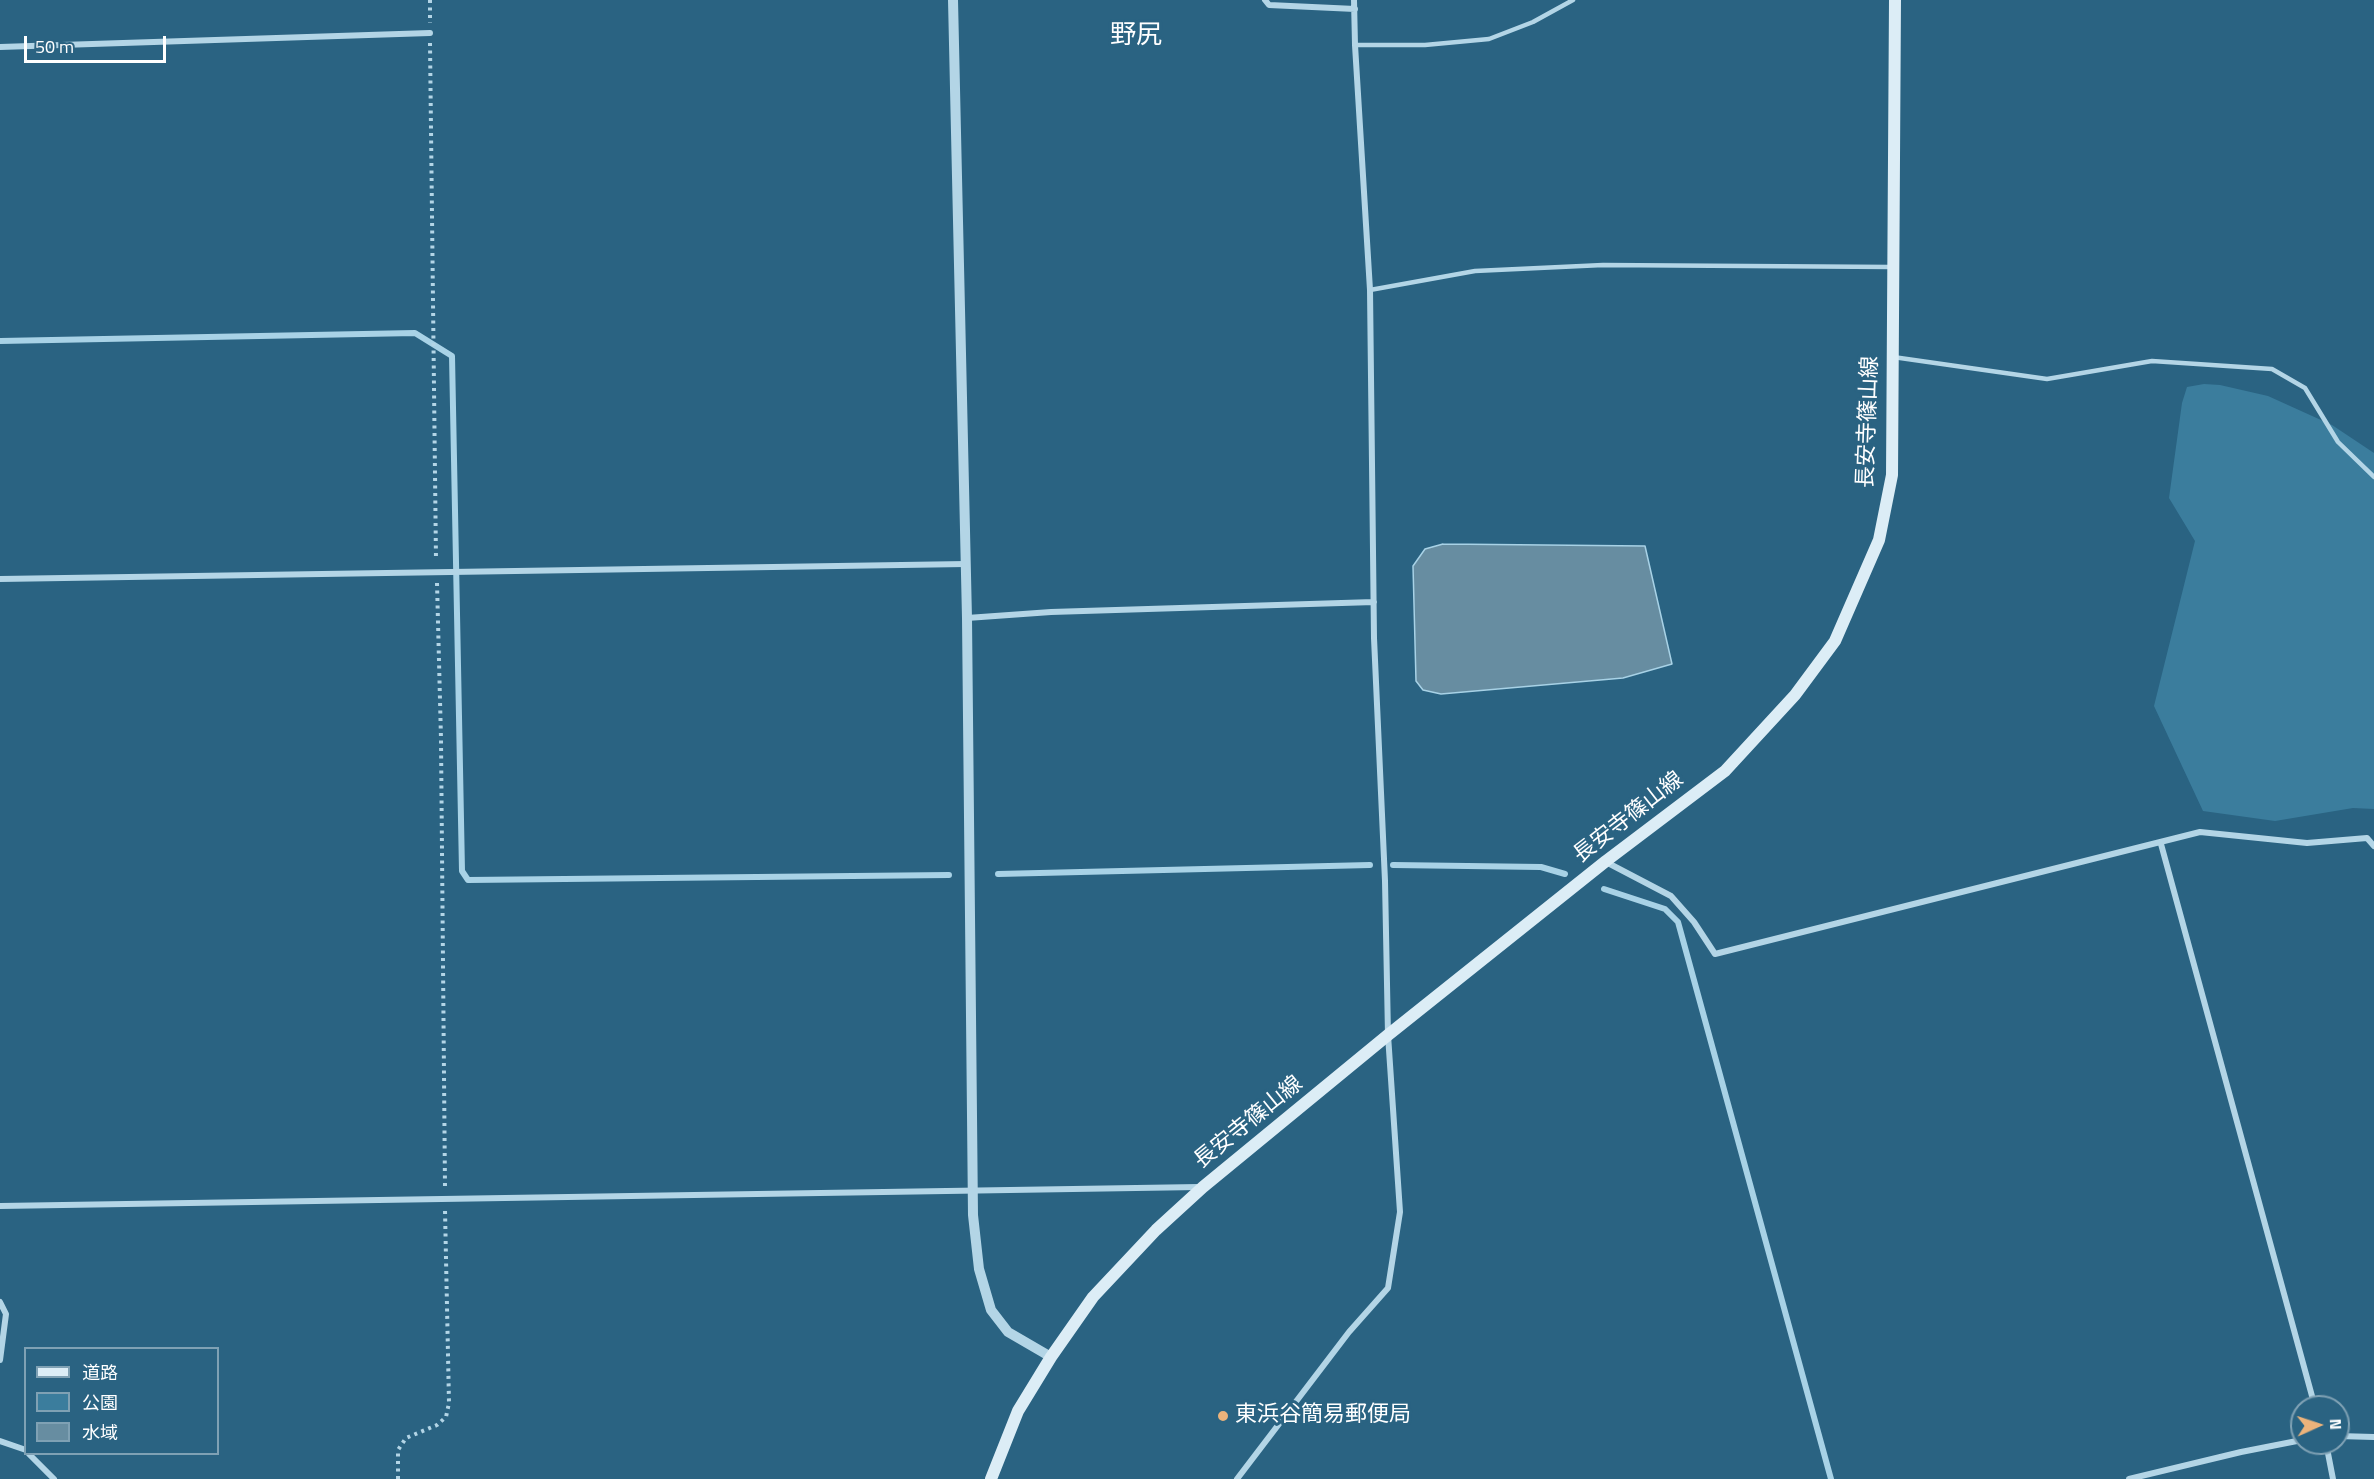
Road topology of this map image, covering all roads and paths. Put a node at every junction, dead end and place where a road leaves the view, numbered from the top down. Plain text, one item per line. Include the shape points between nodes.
1 (430, 0) edge
2 (953, 0) edge
3 (1265, 0) edge
4 (1354, 0) edge
5 (1572, 0) edge
6 (1895, 0) edge
7 (1354, 9) junction
8 (430, 33) junction
9 (1354, 45) junction
10 (0, 47) edge
11 (1893, 267) junction
12 (1371, 290) junction
13 (1893, 357) junction
14 (2374, 477) edge
15 (966, 564) junction
16 (436, 573) junction
17 (0, 579) edge
18 (1374, 602) junction
19 (967, 618) junction
20 (2161, 844) junction
21 (2374, 846) edge
22 (1606, 861) junction
23 (1388, 1035) junction
24 (1203, 1187) junction
25 (973, 1193) junction
26 (445, 1199) junction
27 (0, 1206) edge
28 (0, 1302) edge
29 (1051, 1357) junction
30 (0, 1359) edge
31 (2312, 1395) edge
32 (2350, 1436) edge
33 (2374, 1437) edge
34 (0, 1441) edge
35 (2290, 1442) edge
36 (24, 1449) edge
37 (30, 1455) edge
38 (2328, 1455) edge
39 (54, 1479) edge
40 (398, 1479) edge
41 (991, 1479) edge
42 (1237, 1479) edge
43 (2128, 1479) edge
44 (2333, 1479) edge

1 - 8 path
2 - 15 street
3 - 7 street via 1269,5
4 - 7 street
5 - 9 lane via 1533,22 1489,39 1425,45
6 - 11 main road, 長安寺篠山線
7 - 9 street
8 - 10 street
8 - 16 path
9 - 12 street
11 - 12 lane via 1603,265 1475,271
11 - 13 main road, 長安寺篠山線
12 - 18 street
13 - 14 lane via 2047,379 2152,361 2272,369 2305,388 2338,442
13 - 22 main road, 長安寺篠山線 via 1892,475 1879,540 1835,641 1795,695 1725,771
15 - 16 street
15 - 19 street
16 - 17 street
16 - 26 path
18 - 19 street
18 - 23 street
19 - 25 street
20 - 21 street via 2200,832 2307,843 2367,838
20 - 22 street via 1715,954 1671,896
20 - 31 street
22 - 23 main road, 長安寺篠山線
23 - 24 main road, 長安寺篠山線
23 - 42 street via 1400,1212 1388,1288 1349,1332
24 - 25 street
24 - 29 main road, 長安寺篠山線 via 1093,1297
25 - 26 street
25 - 29 street via 979,1269 991,1310 1008,1332
26 - 27 street
26 - 40 path via 449,1403 446,1418 406,1438 398,1450
28 - 30 street via 6,1314
29 - 41 main road, 長安寺篠山線 via 1018,1411
32 - 33 street
34 - 36 street
35 - 43 street
37 - 39 street
38 - 44 street

